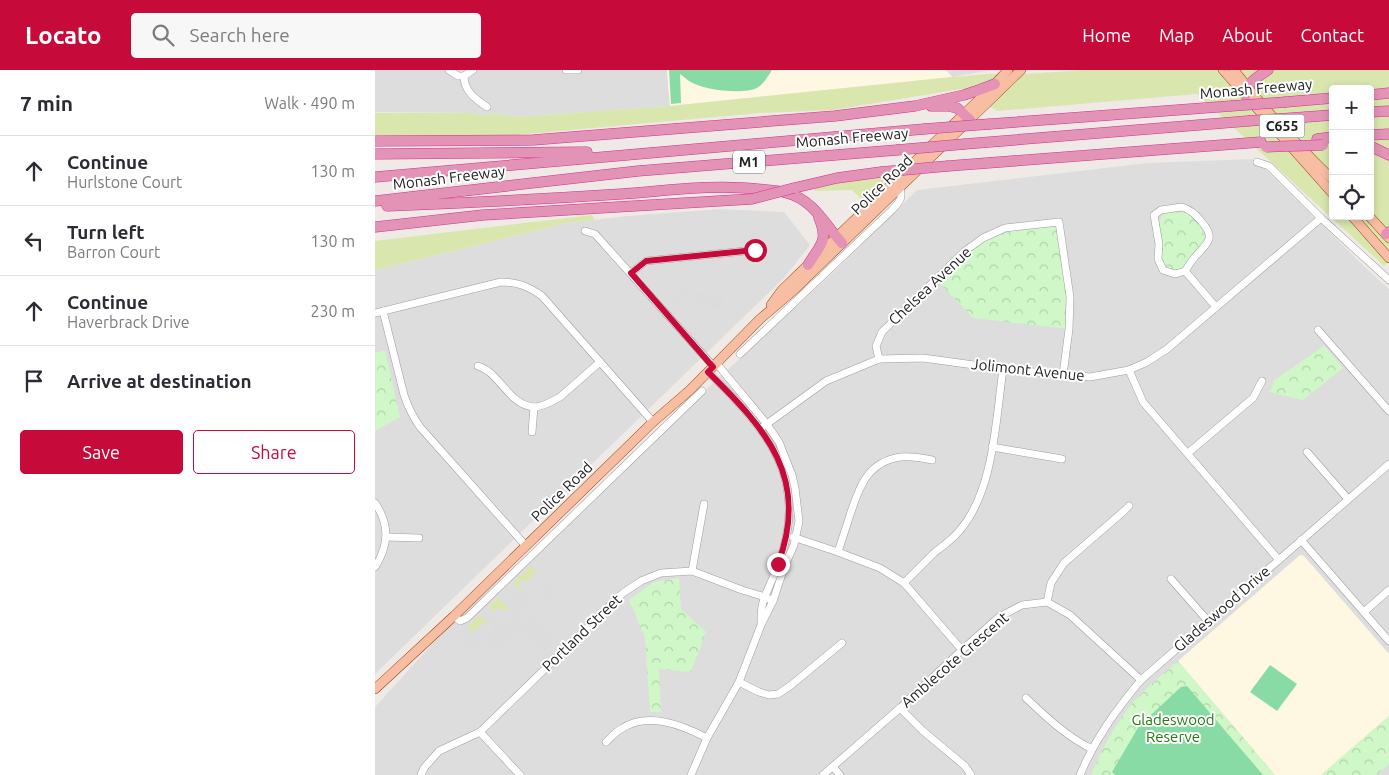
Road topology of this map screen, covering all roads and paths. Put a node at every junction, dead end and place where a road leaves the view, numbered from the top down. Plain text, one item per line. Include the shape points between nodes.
1 (449, 70) edge
2 (473, 70) edge
3 (566, 70) edge
4 (578, 70) edge
5 (1008, 70) edge
6 (1021, 70) edge
7 (1223, 70) edge
8 (1234, 70) edge
9 (1268, 70) edge
10 (465, 76) junction
11 (995, 84) junction
12 (1247, 91) junction
13 (1389, 93) edge
14 (1374, 95) edge
15 (1329, 98) edge
16 (915, 106) junction
17 (487, 107) dead end
18 (1389, 111) edge
19 (1374, 112) edge
20 (1329, 115) edge
21 (966, 117) junction
22 (1389, 134) edge
23 (1374, 135) edge
24 (375, 140) edge
25 (1324, 143) edge
26 (1374, 148) edge
27 (668, 150) junction
28 (375, 154) edge
29 (1389, 155) edge
30 (1257, 162) dead end
31 (1329, 176) edge
32 (375, 177) edge
33 (901, 186) junction
34 (1329, 189) edge
35 (375, 201) edge
36 (375, 206) edge
37 (812, 207) junction
38 (1321, 218) junction
39 (1355, 220) edge
40 (1373, 220) edge
41 (375, 227) edge
42 (585, 231) dead end
43 (1388, 235) edge
44 (839, 240) junction
45 (1376, 244) junction
46 (755, 250) dead end
47 (1387, 252) edge
48 (808, 265) junction
49 (1185, 271) junction
50 (631, 273) junction
51 (1389, 280) edge
52 (1216, 307) junction
53 (383, 311) junction
54 (375, 313) edge
55 (760, 320) junction
56 (768, 327) junction
57 (1318, 330) dead end
58 (740, 354) dead end
59 (879, 359) junction
60 (600, 362) junction
61 (478, 366) dead end
62 (713, 368) junction
63 (1003, 369) junction
64 (1129, 370) junction
65 (1063, 375) junction
66 (1262, 381) dead end
67 (702, 392) dead end
68 (534, 407) junction
69 (1389, 411) edge
70 (653, 422) junction
71 (766, 423) junction
72 (760, 429) junction
73 (532, 432) dead end
74 (992, 447) junction
75 (623, 451) junction
76 (1307, 452) dead end
77 (1188, 453) junction
78 (1063, 459) dead end
79 (631, 460) junction
80 (932, 460) dead end
81 (1389, 464) edge
82 (1349, 499) junction
83 (375, 503) edge
84 (703, 504) dead end
85 (1129, 506) dead end
86 (787, 536) junction
87 (387, 537) junction
88 (419, 538) dead end
89 (797, 538) junction
90 (1301, 540) junction
91 (526, 546) junction
92 (838, 552) junction
93 (1279, 560) junction
94 (375, 567) edge
95 (692, 572) junction
96 (494, 576) junction
97 (1171, 578) dead end
98 (904, 583) junction
99 (497, 590) junction
100 (1389, 590) edge
101 (765, 597) junction
102 (773, 601) junction
103 (1047, 602) junction
104 (1364, 612) junction
105 (454, 616) junction
106 (1208, 621) junction
107 (761, 625) junction
108 (1389, 641) edge
109 (842, 643) dead end
110 (962, 650) junction
111 (1141, 680) junction
112 (739, 682) junction
113 (377, 685) edge
114 (1026, 698) dead end
115 (901, 708) junction
116 (480, 732) junction
117 (707, 738) junction
118 (606, 742) dead end
119 (1092, 749) junction
120 (833, 767) junction
121 (421, 775) edge
122 (520, 775) edge
123 (691, 775) edge
124 (823, 775) edge
125 (840, 775) edge
126 (971, 775) edge
127 (1080, 775) edge

1 - 10 street
2 - 10 street
3 - 4 street
5 - 11 main road, Police Road
6 - 21 main road, Police Road
7 - 12 main road, C655
8 - 12 main road, C655
9 - 12 highway
10 - 17 street via 464,84 468,91
11 - 16 highway
11 - 21 main road, Police Road
12 - 31 main road, C655
12 - 34 main road, C655
13 - 14 highway
15 - 27 highway, Monash Freeway / M1, bridge
16 - 21 highway via 948,106 957,108
16 - 24 highway via 825,117 533,140
18 - 19 highway
20 - 35 highway, Monash Freeway / M1, bridge via 638,171
21 - 33 main road, Police Road
21 - 44 main road, Police Road
22 - 23 highway
25 - 41 highway, bridge via 1150,150 947,166 837,178 752,198 483,215
26 - 29 highway
27 - 28 highway
27 - 32 highway, Monash Freeway / M1
30 - 38 street via 1269,166
33 - 44 main road, Police Road
33 - 56 street via 901,200 892,210
36 - 37 highway via 734,186 788,193
37 - 44 highway
37 - 48 highway via 823,229 824,239
38 - 51 street
38 - 52 street, Jolimont Avenue
39 - 45 main road
40 - 43 main road
42 - 50 street via 595,234
43 - 45 main road
44 - 48 main road, Police Road
44 - 55 main road, Police Road via 794,290
45 - 47 main road
46 - 50 street via 646,261
48 - 55 main road, Police Road
49 - 49 street via 1175,274 1163,270 1158,259 1154,215 1161,210 1182,207 1191,210 1210,234 1209,242
49 - 52 street
50 - 62 street
52 - 64 street, Jolimont Avenue via 1167,350
53 - 54 street
53 - 60 street via 501,282 523,284 542,296
53 - 91 street via 408,409 420,427
55 - 56 street
55 - 62 main road, Police Road
56 - 58 street
57 - 69 street
59 - 63 street, Jolimont Avenue via 923,358
59 - 65 street, Chelsea Avenue via 876,346 882,332 965,251 1005,228 1059,222 1070,297
59 - 71 street, Jolimont Avenue via 826,381
60 - 68 street via 560,397
60 - 70 street
61 - 68 street via 488,371 512,396
62 - 70 main road, Police Road
62 - 71 street
62 - 72 street
63 - 65 street, Jolimont Avenue
63 - 74 street
64 - 65 street, Jolimont Avenue via 1090,377
64 - 77 street via 1143,402
66 - 77 street via 1253,398
67 - 79 street
68 - 73 street
70 - 75 main road, Police Road
71 - 72 street, Jolimont Avenue
71 - 89 street via 779,442 792,475 799,521
72 - 86 street via 774,450 788,489
74 - 78 street
74 - 98 street via 982,492 973,512 960,530
75 - 79 street
75 - 91 main road, Police Road
76 - 82 street
77 - 93 street
79 - 99 street
80 - 92 street via 901,457 868,473 856,495
81 - 82 street, Gladeswood Drive
82 - 90 street, Gladeswood Drive
83 - 87 street via 383,518
84 - 95 street
85 - 103 street via 1063,563 1051,583
86 - 89 street
86 - 101 street
87 - 88 street
87 - 94 street
89 - 92 street
89 - 102 street
90 - 93 street, Gladeswood Drive
90 - 104 street
91 - 96 main road, Police Road
92 - 98 street via 880,568
93 - 106 street, Gladeswood Drive
95 - 101 street, Portland Street
95 - 116 street, Portland Street via 661,573 623,593
96 - 99 street
96 - 105 main road, Police Road
97 - 106 street
98 - 110 street
99 - 105 street via 467,618 460,620
100 - 104 street
101 - 102 street, Portland Street
101 - 107 street
102 - 107 street
103 - 110 street, Amblecote Crescent via 1022,604 999,618
103 - 111 street via 1070,614
104 - 108 street
105 - 113 main road, Police Road
106 - 111 street, Gladeswood Drive
107 - 112 street
109 - 112 street via 778,694 759,692
110 - 115 street, Amblecote Crescent
111 - 119 street, Gladeswood Drive via 1114,713
112 - 117 street
114 - 119 street via 1054,725
115 - 120 street, Amblecote Crescent
115 - 126 street
116 - 121 street, Portland Street via 439,751
116 - 122 street
117 - 118 street via 686,727 641,721 621,728
117 - 123 street
119 - 127 street, Gladeswood Drive
120 - 124 street, Amblecote Crescent
120 - 125 street

